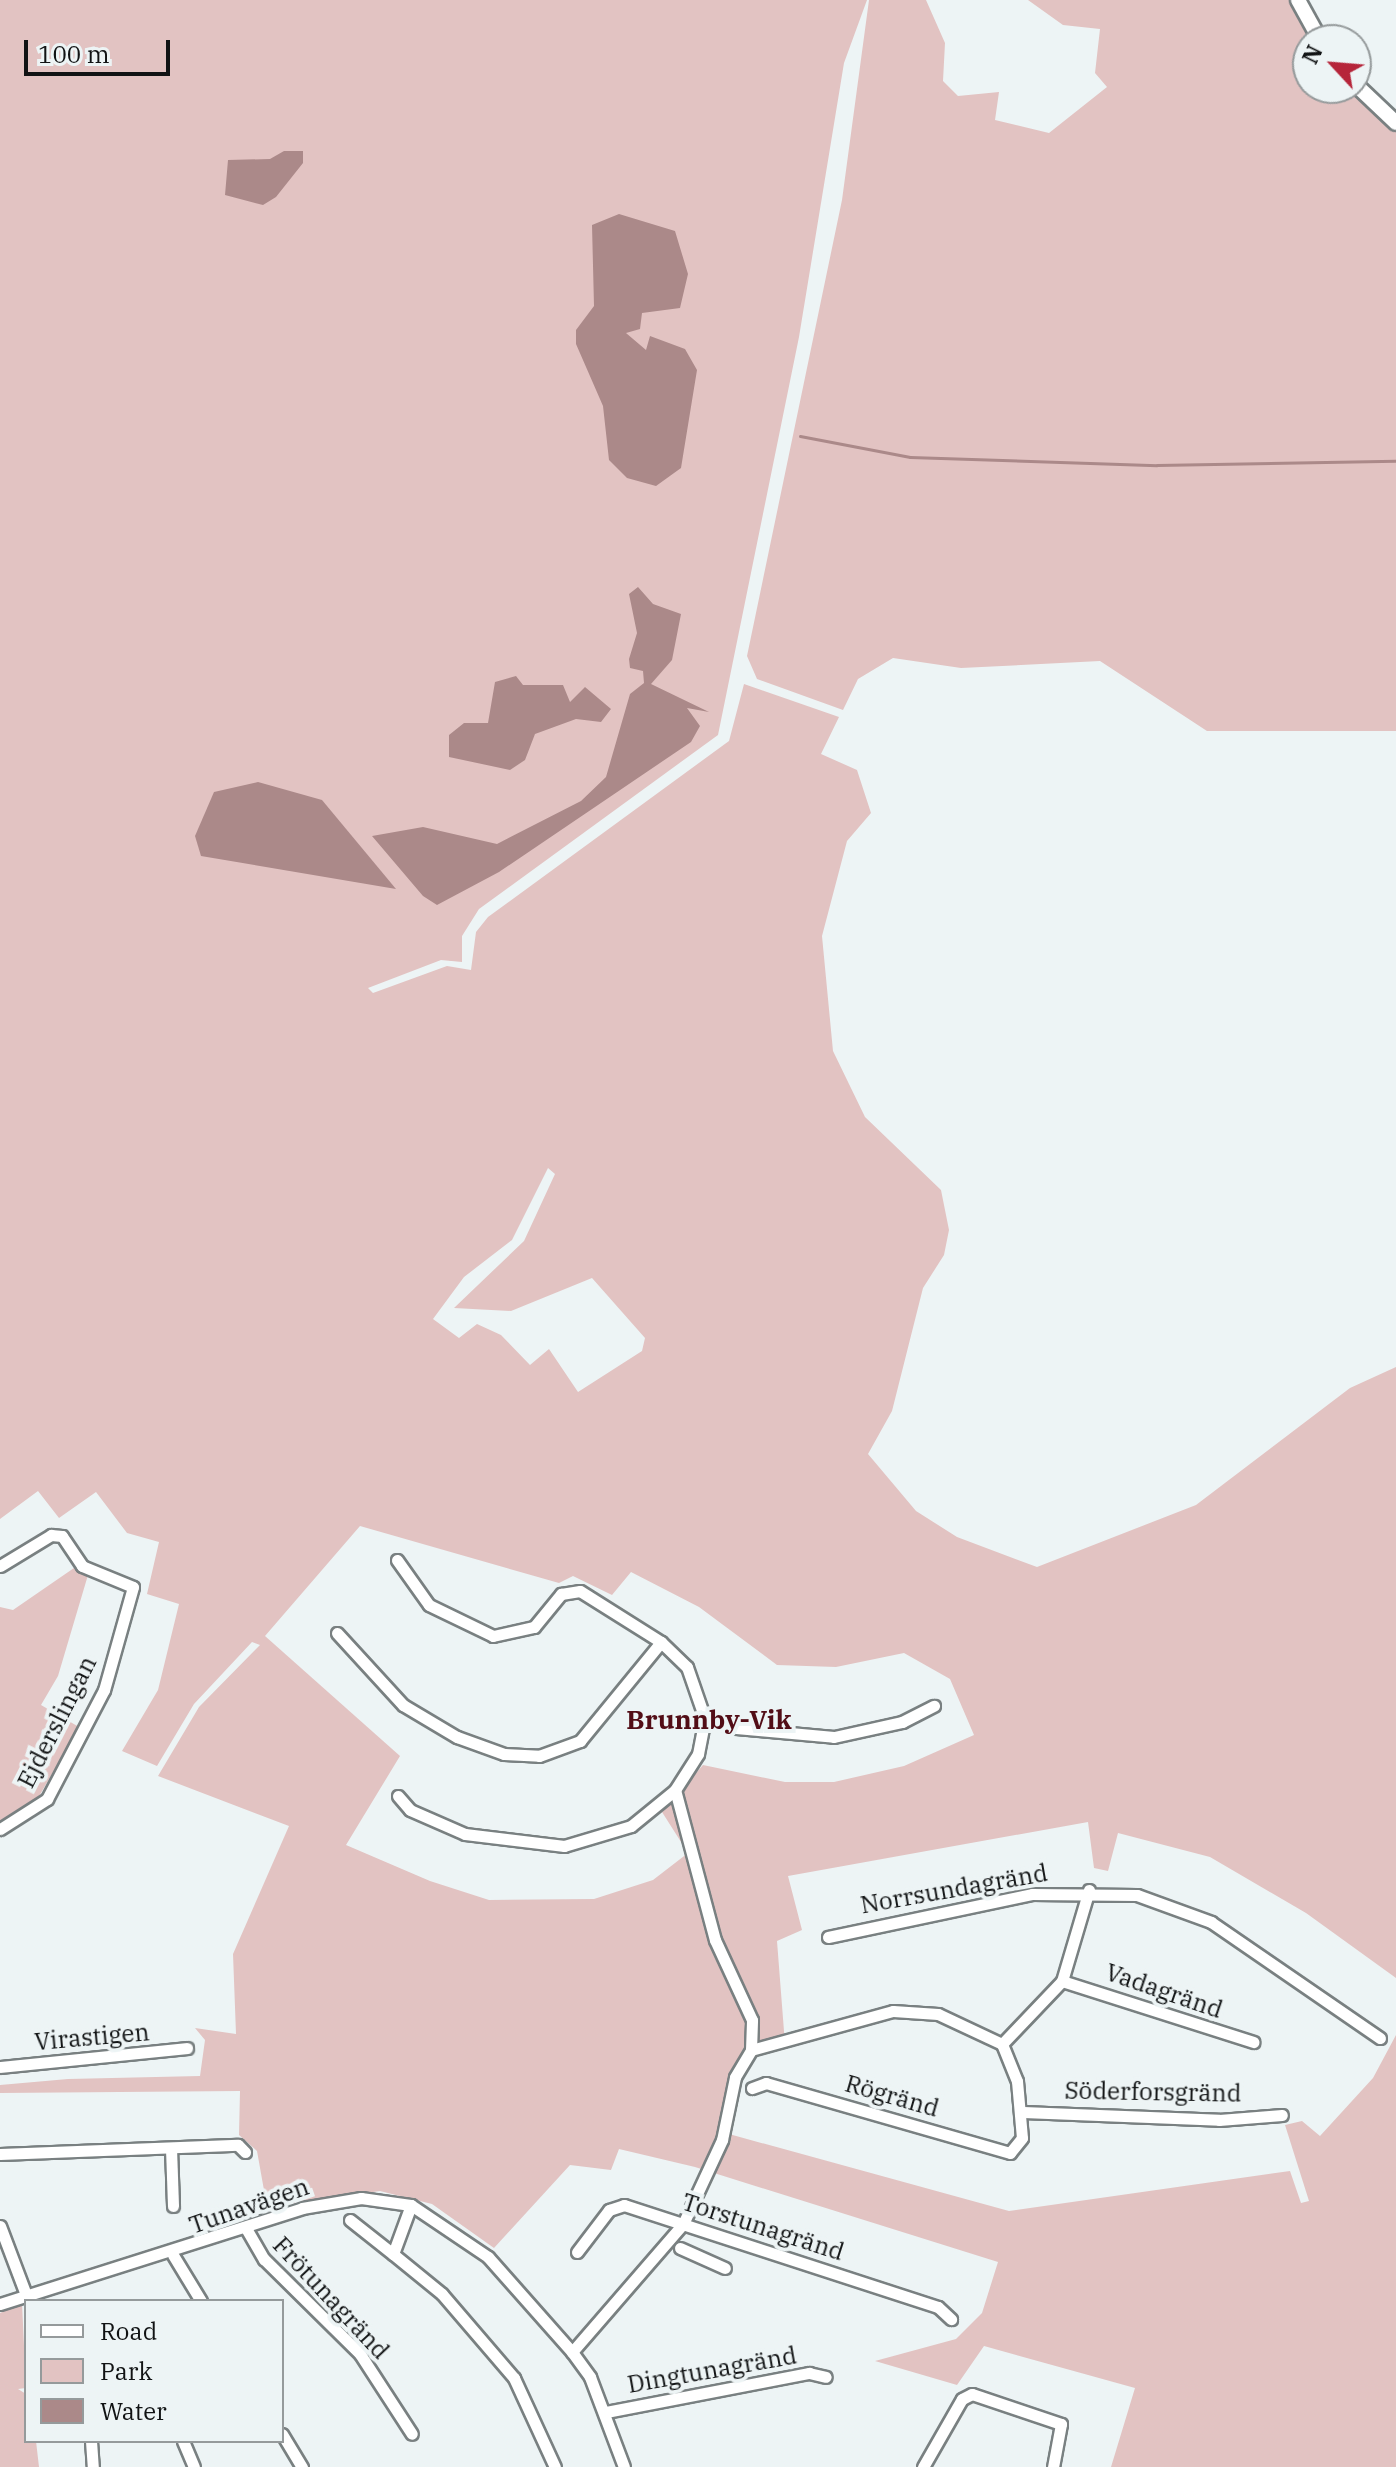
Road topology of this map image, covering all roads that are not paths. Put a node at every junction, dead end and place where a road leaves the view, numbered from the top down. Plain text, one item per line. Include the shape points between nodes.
1 (1298, 0) edge
2 (1311, 24) edge
3 (1372, 100) edge
4 (1396, 123) edge
5 (397, 1560) dead end
6 (0, 1566) edge
7 (337, 1633) dead end
8 (661, 1642) junction
9 (934, 1706) dead end
10 (705, 1719) junction
11 (675, 1790) junction
12 (398, 1796) dead end
13 (0, 1829) edge
14 (1089, 1890) junction
15 (828, 1937) dead end
16 (1062, 1981) junction
17 (1380, 2038) dead end
18 (1253, 2042) dead end
19 (1002, 2044) junction
20 (187, 2048) dead end
21 (751, 2050) junction
22 (0, 2067) edge
23 (752, 2088) dead end
24 (1023, 2112) junction
25 (1282, 2115) dead end
26 (171, 2148) junction
27 (245, 2152) dead end
28 (0, 2154) edge
29 (411, 2205) junction
30 (173, 2206) dead end
31 (350, 2220) dead end
32 (683, 2224) junction
33 (0, 2226) edge
34 (247, 2230) junction
35 (680, 2248) dead end
36 (577, 2252) dead end
37 (393, 2254) junction
38 (173, 2255) junction
39 (725, 2268) dead end
40 (25, 2292) junction
41 (200, 2299) edge
42 (0, 2304) edge
43 (951, 2319) dead end
44 (572, 2352) junction
45 (826, 2377) dead end
46 (606, 2412) junction
47 (412, 2434) dead end
48 (284, 2437) edge
49 (91, 2443) edge
50 (184, 2443) edge
51 (93, 2467) edge
52 (194, 2467) edge
53 (302, 2467) edge
54 (555, 2467) edge
55 (624, 2467) edge
56 (923, 2467) edge
57 (1053, 2467) edge

1 - 2 main road
3 - 4 main road
5 - 8 street via 429,1605 493,1636 534,1627 569,1589
6 - 13 street, Ejderslingan via 51,1535 62,1536 82,1566 133,1587 104,1690 47,1799
7 - 8 street via 403,1705 457,1737 504,1754 539,1756 580,1741
8 - 10 street via 687,1667
9 - 10 street via 902,1722 834,1737 782,1737
10 - 11 street via 698,1754
11 - 12 street via 631,1826 564,1846 465,1834 410,1810
11 - 21 street via 715,1940 752,2020
14 - 15 street, Norrsundagränd via 1032,1894
14 - 16 street
14 - 17 street, Norrsundagränd via 1137,1895 1211,1922
16 - 18 street, Vadagränd
16 - 19 street
19 - 21 street via 938,2014 893,2011
19 - 24 street
20 - 22 street, Virastigen
21 - 32 street via 735,2077 722,2140
23 - 24 street, Rögränd via 766,2083 1010,2153 1019,2149
24 - 25 street, Söderforsgränd
26 - 27 street via 238,2145
26 - 28 street
26 - 30 street
29 - 34 street, Tunavägen via 332,2201
29 - 37 street
29 - 44 street, Tunavägen via 461,2232 494,2262
31 - 37 street
32 - 36 street, Torstunagränd via 624,2205 609,2210
32 - 43 street, Torstunagränd via 938,2307
32 - 44 street
33 - 40 street
34 - 38 street, Tunavägen
34 - 47 street, Frötunagränd via 264,2259 360,2354
35 - 39 street
37 - 54 street via 442,2294 514,2378
38 - 40 street, Tunavägen
38 - 41 street
40 - 42 street, Tunavägen
44 - 46 street, Tunavägen
45 - 46 street, Dingtunagränd via 809,2373
46 - 55 street, Tunavägen
48 - 53 street
49 - 51 street
50 - 52 street
56 - 57 street via 962,2399 972,2394 1061,2424

